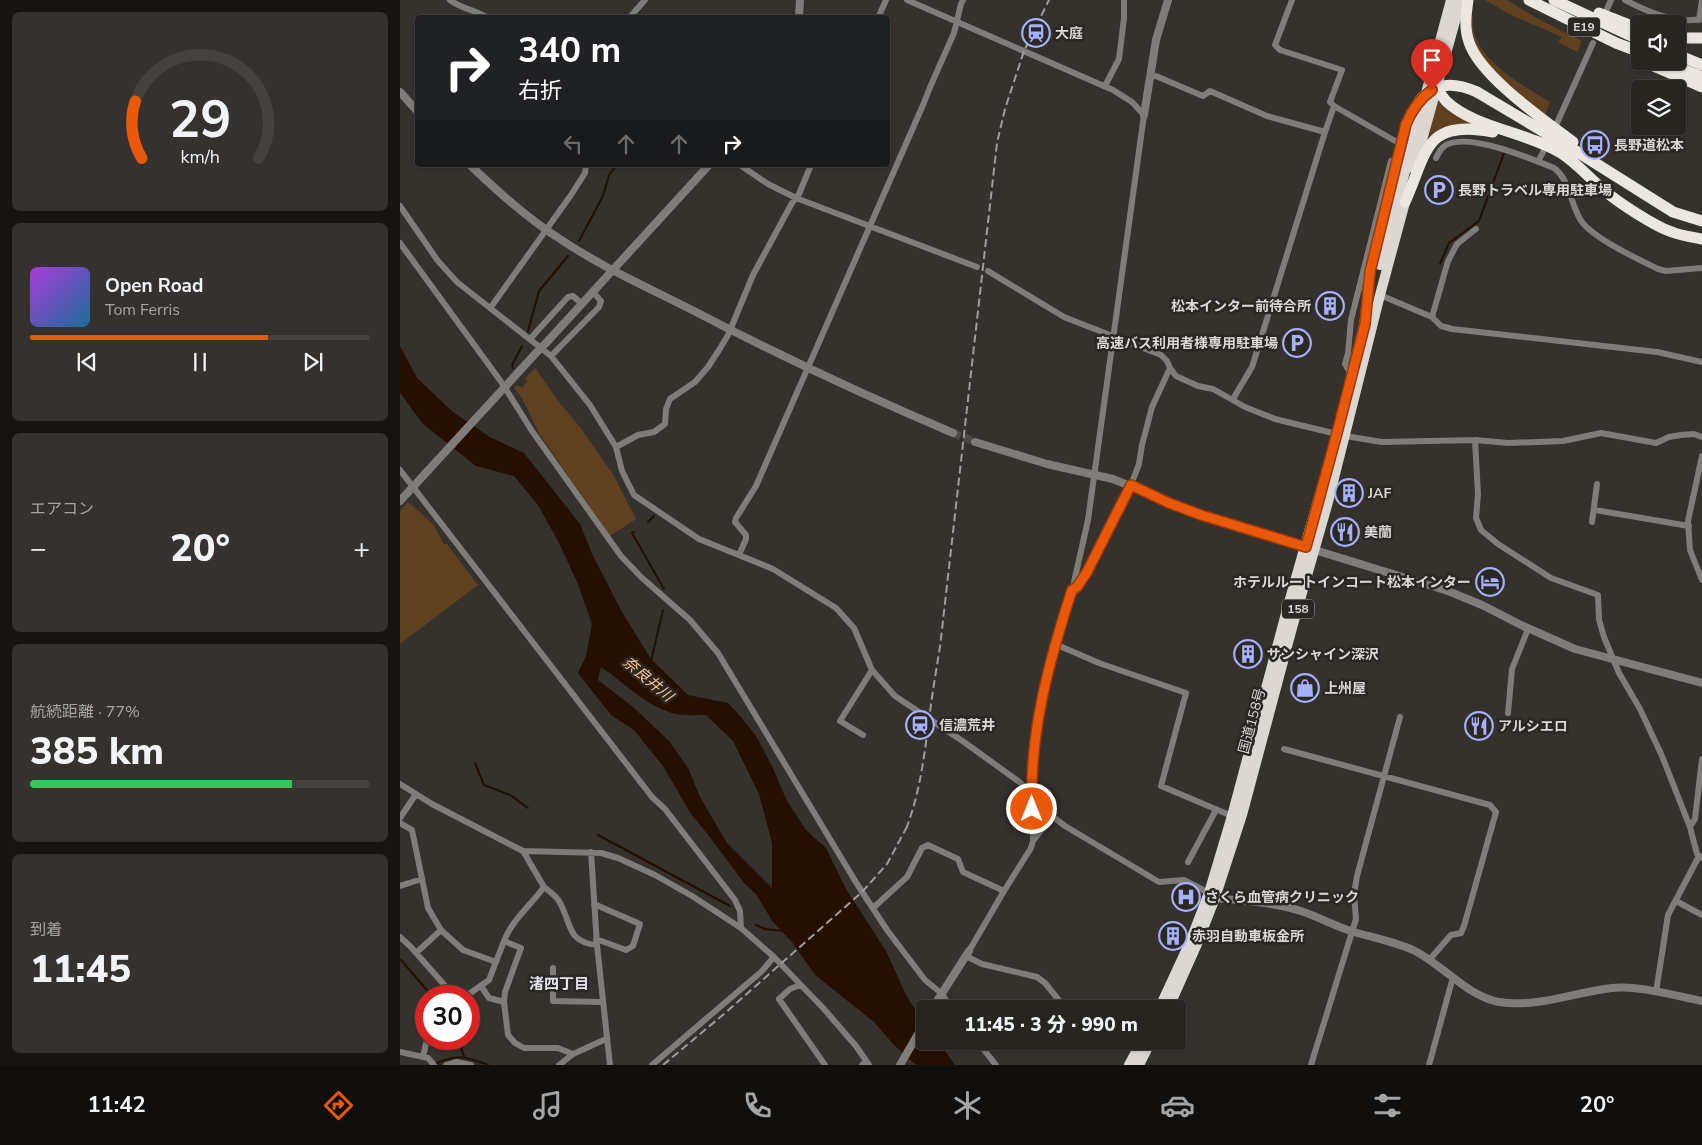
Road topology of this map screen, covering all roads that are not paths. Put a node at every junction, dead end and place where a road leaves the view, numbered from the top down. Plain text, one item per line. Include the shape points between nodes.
1 (450, 0) edge
2 (644, 0) edge
3 (800, 0) edge
4 (886, 0) edge
5 (907, 0) edge
6 (963, 0) edge
7 (1124, 0) edge
8 (1168, 0) edge
9 (1292, 0) edge
10 (1451, 0) edge
11 (1461, 0) edge
12 (1468, 0) edge
13 (1529, 0) edge
14 (1554, 0) edge
15 (1567, 0) edge
16 (1611, 0) edge
17 (1625, 0) edge
18 (1702, 0) edge
19 (1543, 8) junction
20 (1607, 9) dead end
21 (484, 15) edge
22 (632, 15) edge
23 (799, 15) edge
24 (879, 15) edge
25 (1700, 19) edge
26 (956, 21) junction
27 (1631, 25) edge
28 (1631, 36) edge
29 (1686, 38) edge
30 (1702, 38) edge
31 (1593, 43) dead end
32 (1631, 48) edge
33 (1631, 56) edge
34 (1686, 58) edge
35 (1702, 65) edge
36 (1662, 70) edge
37 (1685, 70) edge
38 (1431, 74) junction
39 (1150, 76) junction
40 (1702, 77) edge
41 (1105, 86) junction
42 (1436, 87) junction
43 (1702, 87) edge
44 (400, 92) edge
45 (1334, 106) junction
46 (415, 109) edge
47 (1144, 115) junction
48 (1557, 123) dead end
49 (1325, 132) junction
50 (1534, 140) junction
51 (1413, 142) junction
52 (1398, 146) junction
53 (1544, 150) dead end
54 (1436, 158) dead end
55 (1538, 162) junction
56 (472, 167) edge
57 (586, 167) edge
58 (707, 167) edge
59 (743, 167) edge
60 (811, 167) edge
61 (1620, 178) junction
62 (796, 198) junction
63 (1405, 202) junction
64 (400, 206) edge
65 (1702, 220) edge
66 (870, 226) junction
67 (546, 230) junction
68 (1476, 230) dead end
69 (1702, 237) edge
70 (400, 243) edge
71 (977, 267) dead end
72 (1702, 268) edge
73 (614, 270) junction
74 (988, 271) dead end
75 (593, 292) junction
76 (1380, 295) junction
77 (582, 304) junction
78 (491, 307) junction
79 (1432, 317) junction
80 (1365, 324) junction
81 (730, 330) junction
82 (1112, 336) junction
83 (530, 339) junction
84 (551, 356) junction
85 (1702, 362) edge
86 (808, 368) junction
87 (1170, 368) junction
88 (1352, 375) junction
89 (504, 388) junction
90 (1233, 399) junction
91 (953, 433) tunnel mouth
92 (1341, 434) junction
93 (1702, 436) edge
94 (1475, 440) junction
95 (975, 442) tunnel mouth
96 (616, 447) junction
97 (1702, 456) edge
98 (400, 470) edge
99 (1095, 476) junction
100 (1597, 484) dead end
101 (1131, 485) junction
102 (414, 486) junction
103 (400, 501) edge
104 (1595, 510) junction
105 (1592, 522) dead end
106 (1688, 526) junction
107 (1310, 548) junction
108 (739, 555) junction
109 (1702, 580) edge
110 (1072, 590) junction
111 (1528, 629) junction
112 (1055, 644) junction
113 (1614, 660) junction
114 (872, 670) junction
115 (1702, 683) edge
116 (1508, 713) dead end
117 (1400, 717) dead end
118 (863, 735) dead end
119 (1284, 749) dead end
120 (1702, 759) edge
121 (1384, 777) junction
122 (400, 784) edge
123 (1032, 792) junction
124 (416, 794) junction
125 (1216, 810) junction
126 (1052, 816) junction
127 (1232, 816) junction
128 (400, 818) edge
129 (400, 823) edge
130 (1690, 827) junction
131 (1034, 841) junction
132 (523, 850) junction
133 (591, 852) junction
134 (1700, 857) edge
135 (1188, 862) dead end
136 (422, 879) junction
137 (400, 886) edge
138 (544, 887) junction
139 (1004, 891) junction
140 (1212, 895) junction
141 (1676, 901) junction
142 (594, 904) junction
143 (873, 908) junction
144 (1702, 915) edge
145 (742, 928) junction
146 (441, 930) junction
147 (1351, 931) junction
148 (400, 937) edge
149 (504, 941) junction
150 (597, 942) junction
151 (416, 953) junction
152 (967, 954) junction
153 (774, 957) junction
154 (1430, 959) junction
155 (496, 962) junction
156 (553, 968) dead end
157 (1453, 977) junction
158 (444, 985) edge
159 (800, 985) junction
160 (481, 986) joint
161 (1656, 992) junction
162 (940, 996) junction
163 (938, 1000) edge
164 (944, 1000) edge
165 (1059, 1000) edge
166 (1163, 1000) edge
167 (1172, 1000) edge
168 (1702, 1001) edge
169 (504, 1002) junction
170 (602, 1002) junction
171 (916, 1037) edge
172 (606, 1039) junction
173 (425, 1050) edge
174 (984, 1050) edge
175 (1141, 1050) edge
176 (400, 1052) edge
177 (573, 1054) junction
178 (423, 1057) junction
179 (1137, 1063) edge
180 (431, 1064) edge
181 (446, 1065) edge
182 (471, 1065) edge
183 (559, 1065) edge
184 (610, 1065) edge
185 (652, 1065) edge
186 (825, 1065) edge
187 (870, 1065) edge
188 (900, 1065) edge
189 (996, 1065) edge
190 (1311, 1065) edge
191 (1429, 1065) edge

1 - 21 street via 462,8
2 - 22 street
3 - 23 street
4 - 24 street
5 - 26 street
6 - 26 street
7 - 41 street via 1119,59
8 - 39 street
9 - 45 street via 1275,45 1280,50 1342,70 1330,102
10 - 38 highway, 国道158号 / 158
11 - 42 highway, 国道158号 / 158
12 - 61 highway via 1467,34 1479,60 1516,98
13 - 19 highway, E19
14 - 28 highway, E19
15 - 27 highway
16 - 20 street
17 - 25 street via 1659,15
18 - 25 street
19 - 32 highway, E19
19 - 33 highway via 1545,15
26 - 41 street
26 - 66 street via 954,33
29 - 30 highway
31 - 48 street
34 - 35 highway
36 - 43 highway
37 - 40 highway
38 - 42 highway
38 - 51 highway, 国道158号 / 158
39 - 47 street
39 - 49 street via 1203,96 1210,91 1267,116
41 - 47 street via 1132,102
42 - 50 highway via 1458,110
42 - 63 highway, 国道158号 / 158
44 - 46 street
45 - 49 street
45 - 52 street
47 - 82 street
49 - 90 street via 1252,367
50 - 63 highway via 1466,128 1443,133 1427,149
50 - 69 highway via 1567,157 1610,195 1662,228
51 - 52 street via 1399,138
51 - 80 highway, 国道158号 / 158
52 - 61 highway, bridge via 1410,114 1422,97 1450,85 1477,92
52 - 80 highway via 1370,272
52 - 88 street via 1351,320 1345,364
53 - 55 street
54 - 55 street via 1448,144 1464,142 1479,143
55 - 72 street via 1562,174 1580,220 1596,235 1658,270
56 - 67 street
57 - 67 street via 576,188
58 - 73 street
59 - 62 street
60 - 62 street
61 - 65 highway via 1673,212
62 - 66 street
62 - 81 street via 753,275
63 - 76 highway, 国道158号 / 158
64 - 78 street via 438,262 457,282
66 - 71 street
66 - 86 street
67 - 73 street
67 - 78 street
68 - 79 street via 1457,244 1448,261
70 - 89 street
73 - 75 street
73 - 81 street
74 - 82 street via 1064,317
75 - 77 street
75 - 84 street via 600,299 598,307
76 - 79 street
76 - 92 highway, 国道158号 / 158
77 - 83 street via 573,296 568,297
77 - 89 street, bridge
78 - 83 street
79 - 85 street via 1441,326 1452,329 1657,352
80 - 88 highway, 国道158号 / 158
81 - 86 street
81 - 96 street via 702,375 670,399 665,424 654,432 638,435
82 - 87 street via 1160,356
82 - 99 street
83 - 84 street
84 - 96 street via 590,405
86 - 91 street
86 - 108 street via 756,486 736,518 735,522 746,535
87 - 90 street via 1176,376
87 - 101 street via 1152,406
88 - 92 highway, 国道158号 / 158
89 - 102 street
89 - 143 street via 621,556 690,620 718,654
90 - 92 street via 1275,419
92 - 94 street via 1382,442
92 - 107 highway, 国道158号 / 158
93 - 94 street via 1681,434 1656,443 1601,433 1563,440 1508,443
94 - 113 street via 1476,518 1479,528 1551,578 1598,595 1601,629
95 - 99 street
96 - 108 street via 622,471 634,495 699,539
97 - 106 street
98 - 102 street
99 - 101 street
99 - 110 street
100 - 104 street
101 - 107 street via 1201,515
101 - 110 street via 1087,572
102 - 103 street
102 - 145 street via 652,797 727,888 740,911
104 - 105 street
104 - 106 street
106 - 109 street via 1690,550
107 - 111 street via 1448,591
107 - 127 highway, 国道158号 / 158
107 - 140 highway, 国道158号 / 158 via 1242,814
108 - 114 street via 781,573 836,608 854,628
110 - 112 street
111 - 113 street via 1575,649
111 - 116 street via 1512,669
112 - 123 street via 1036,731
112 - 125 street via 1099,663 1186,692 1161,786
113 - 115 street
113 - 130 street via 1662,756
114 - 118 street via 840,720
114 - 123 street via 895,696
117 - 121 street
119 - 121 street
120 - 130 street via 1696,819
121 - 147 street via 1357,876 1354,894 1357,915
121 - 154 street via 1490,805 1496,812 1464,926
122 - 124 street
123 - 126 street
123 - 131 street
124 - 128 street
124 - 132 street
125 - 127 street
125 - 135 street
126 - 131 street
126 - 140 street via 1159,882 1184,880
127 - 140 highway, 国道158号 / 158
129 - 136 street via 412,830
130 - 134 street
131 - 139 street
132 - 133 street
132 - 138 street
133 - 142 street
133 - 145 street via 618,858 655,875
134 - 141 street
136 - 137 street
136 - 146 street via 428,908
138 - 149 street via 509,927
138 - 150 street via 558,899 572,932 583,944
139 - 143 street via 963,872 958,859 928,845 922,848 907,877
139 - 152 street
140 - 147 street via 1302,911
140 - 166 highway, 国道158号 / 158
140 - 167 highway, 国道158号 / 158 via 1197,944
141 - 144 street
141 - 161 street via 1668,915
142 - 150 street
142 - 150 street via 640,924 633,946 626,950
143 - 162 street
145 - 153 street
146 - 151 street
146 - 155 street via 463,950
147 - 154 street via 1407,948
147 - 190 street
148 - 151 street
149 - 155 street
149 - 169 street via 521,948
150 - 170 street
151 - 158 street
152 - 162 street
152 - 165 street via 982,964 1037,977 1046,982
153 - 159 street
153 - 185 street via 761,972
154 - 157 street
155 - 160 street via 489,980
156 - 170 street via 553,1001
157 - 161 street via 1486,998 1499,1002 1556,1000 1610,988
157 - 191 street
159 - 186 street via 790,989 779,1000
159 - 187 street
160 - 169 street via 489,998
161 - 168 street
162 - 163 street
162 - 164 street
169 - 177 street via 508,1035 515,1043 524,1048 558,1048
170 - 172 street
171 - 188 street
172 - 177 street
172 - 184 street
173 - 178 street
174 - 189 street
175 - 179 highway
176 - 178 street
177 - 183 street
178 - 180 street
181 - 182 street via 456,1062

